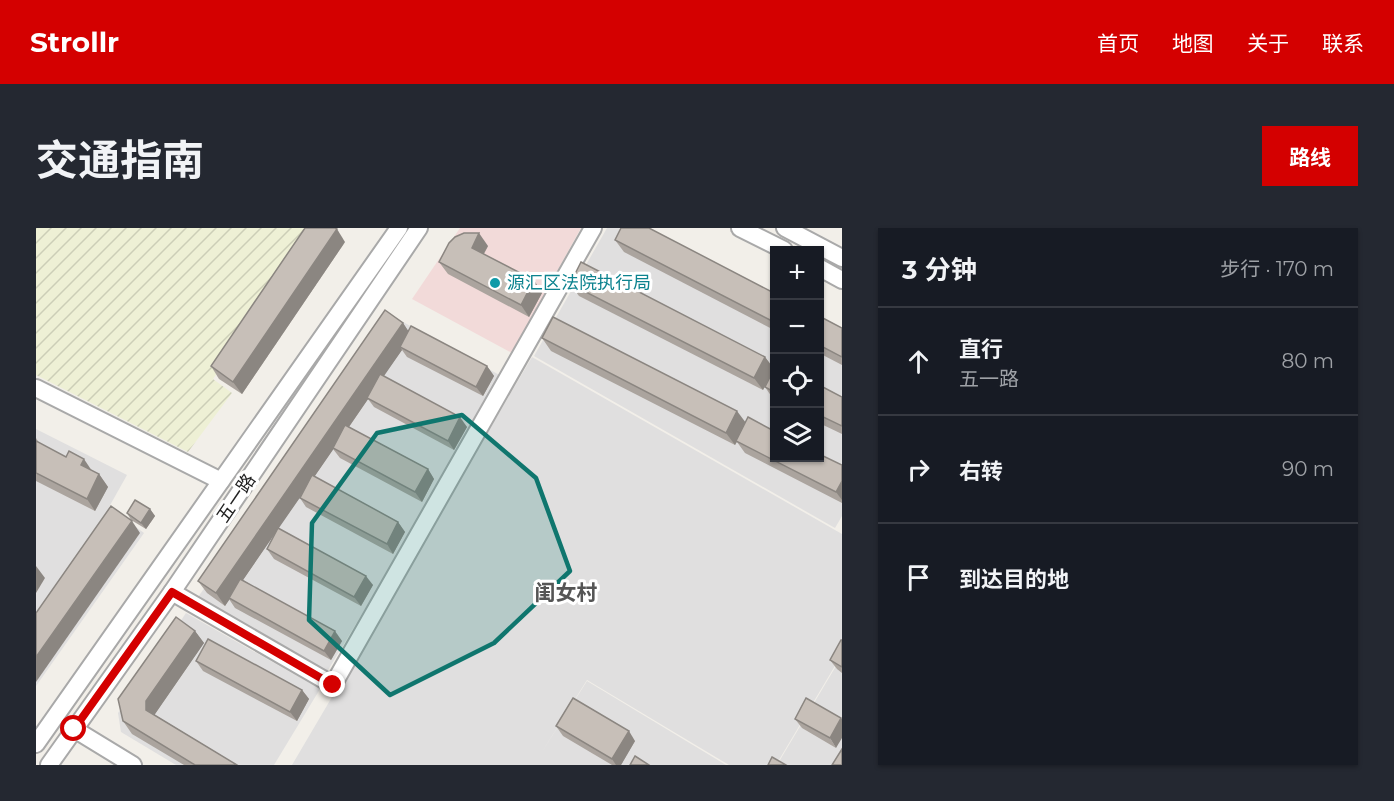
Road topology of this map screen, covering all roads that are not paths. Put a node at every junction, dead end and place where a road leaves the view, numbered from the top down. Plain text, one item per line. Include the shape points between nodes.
1 (399, 228) edge
2 (419, 228) edge
3 (593, 228) edge
4 (741, 228) edge
5 (785, 228) edge
6 (776, 246) edge
7 (842, 258) edge
8 (824, 269) edge
9 (840, 273) edge
10 (36, 388) edge
11 (221, 481) junction
12 (172, 592) junction
13 (66, 700) junction
14 (85, 713) junction
15 (74, 729) junction
16 (36, 744) edge
17 (48, 765) edge
18 (134, 765) edge

1 - 11 street, 五一路
2 - 12 street, 五一路
3 - 12 street via 333,685
4 - 6 street
5 - 7 street
8 - 9 street
10 - 11 street
11 - 13 street, 五一路
12 - 14 street, 五一路
13 - 14 street
13 - 16 street, 五一路
14 - 15 street, 五一路
15 - 17 street, 五一路
15 - 18 street

